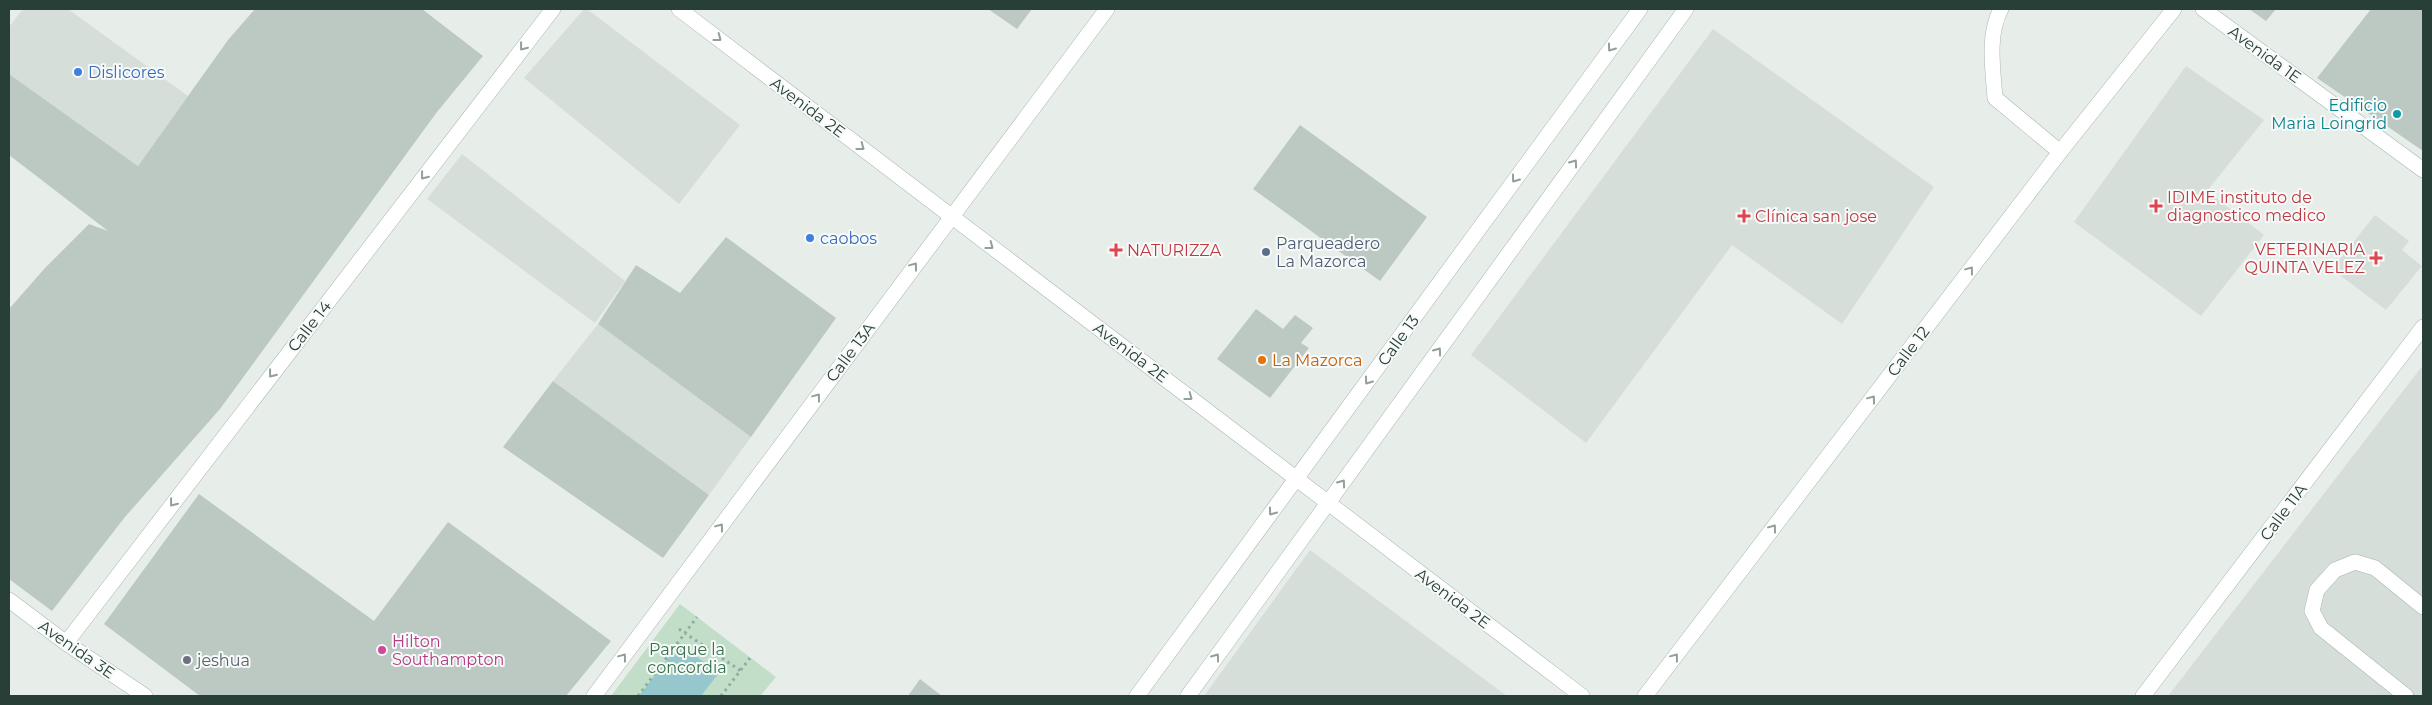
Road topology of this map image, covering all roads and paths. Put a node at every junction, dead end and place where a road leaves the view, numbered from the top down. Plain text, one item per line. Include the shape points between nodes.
1 (553, 9) edge
2 (679, 9) edge
3 (1106, 9) edge
4 (1640, 9) edge
5 (1686, 9) edge
6 (2001, 9) edge
7 (2174, 9) edge
8 (2203, 9) edge
9 (2060, 152) junction
10 (2423, 170) edge
11 (952, 216) junction
12 (2423, 327) edge
13 (1296, 478) junction
14 (1328, 502) junction
15 (9, 600) edge
16 (2423, 607) edge
17 (697, 617) dead end
18 (672, 625) dead end
19 (685, 633) junction
20 (66, 642) junction
21 (750, 658) dead end
22 (740, 671) junction
23 (145, 696) edge
24 (594, 696) edge
25 (638, 696) edge
26 (721, 696) edge
27 (1137, 696) edge
28 (1188, 696) edge
29 (1582, 696) edge
30 (1645, 696) edge
31 (2142, 696) edge
32 (2406, 696) edge

1 -> 20 street, Calle 14
2 -> 11 street, Avenida 2E
3 - 11 street, Calle 13A
4 -> 13 street, Calle 13
14 -> 5 street
6 - 9 street via 1995,20 1992,56 1995,98
7 - 9 street, Calle 12
8 - 10 street, Avenida 1E
30 -> 9 street, Calle 12
11 -> 13 street, Avenida 2E
24 -> 11 street, Calle 13A
12 - 31 street, Calle 11A
13 - 14 street, Avenida 2E
13 -> 27 street, Calle 13
28 -> 14 street
14 - 29 street, Avenida 2E
15 - 20 street, Avenida 3E
16 - 32 street via 2375,568 2355,562 2335,570 2317,590 2312,611 2321,628
17 - 19 path
18 - 19 path
19 - 22 path
19 - 25 path
20 - 23 street, Avenida 3E
21 - 22 path
22 - 26 path

